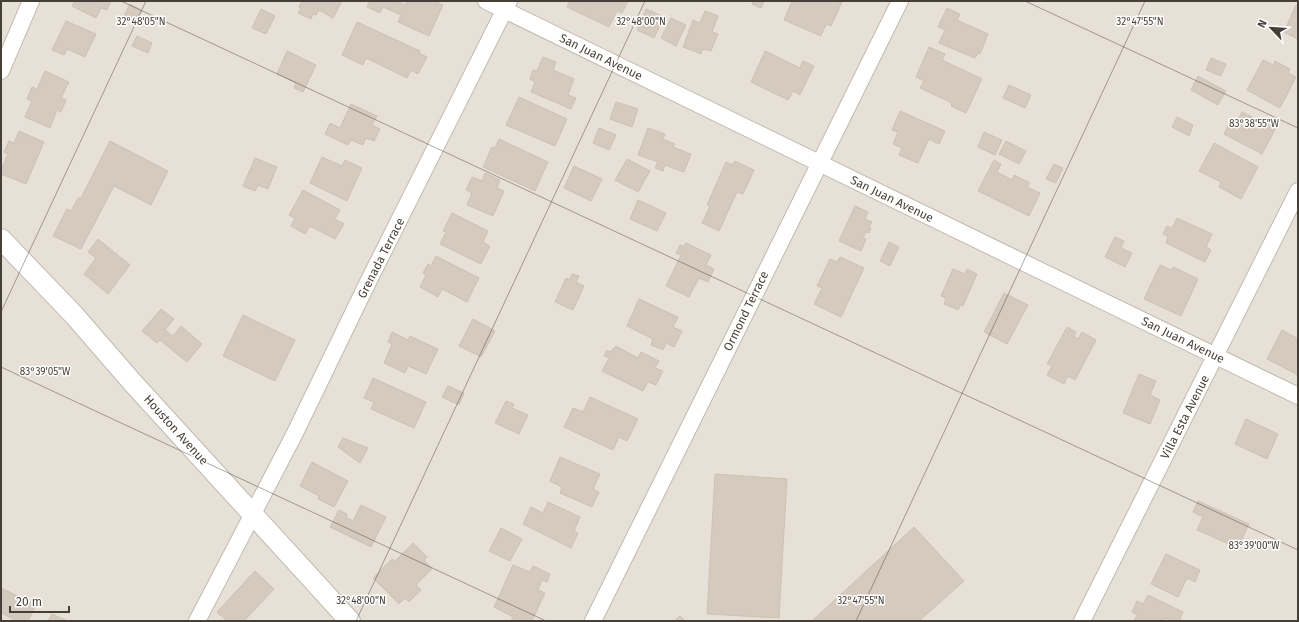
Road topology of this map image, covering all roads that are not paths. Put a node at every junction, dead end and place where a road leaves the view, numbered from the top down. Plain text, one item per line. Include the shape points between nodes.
1 (31, 1) edge
2 (486, 1) edge
3 (900, 1) edge
4 (507, 6) edge
5 (1, 70) edge
6 (819, 163) junction
7 (1298, 191) edge
8 (1, 239) edge
9 (1216, 356) junction
10 (1298, 396) edge
11 (253, 515) junction
12 (197, 621) edge
13 (350, 621) edge
14 (593, 621) edge
15 (1082, 621) edge

1 - 5 street
2 - 4 street, San Juan Avenue
3 - 6 street, Ormond Terrace
4 - 6 street, San Juan Avenue
4 - 11 street, Grenada Terrace
6 - 9 street, San Juan Avenue
6 - 14 street, Ormond Terrace
7 - 9 street, Villa Esta Avenue
8 - 11 street, Houston Avenue via 74,315
9 - 10 street, San Juan Avenue
9 - 15 street, Villa Esta Avenue
11 - 12 street, Grenada Terrace
11 - 13 street, Houston Avenue

